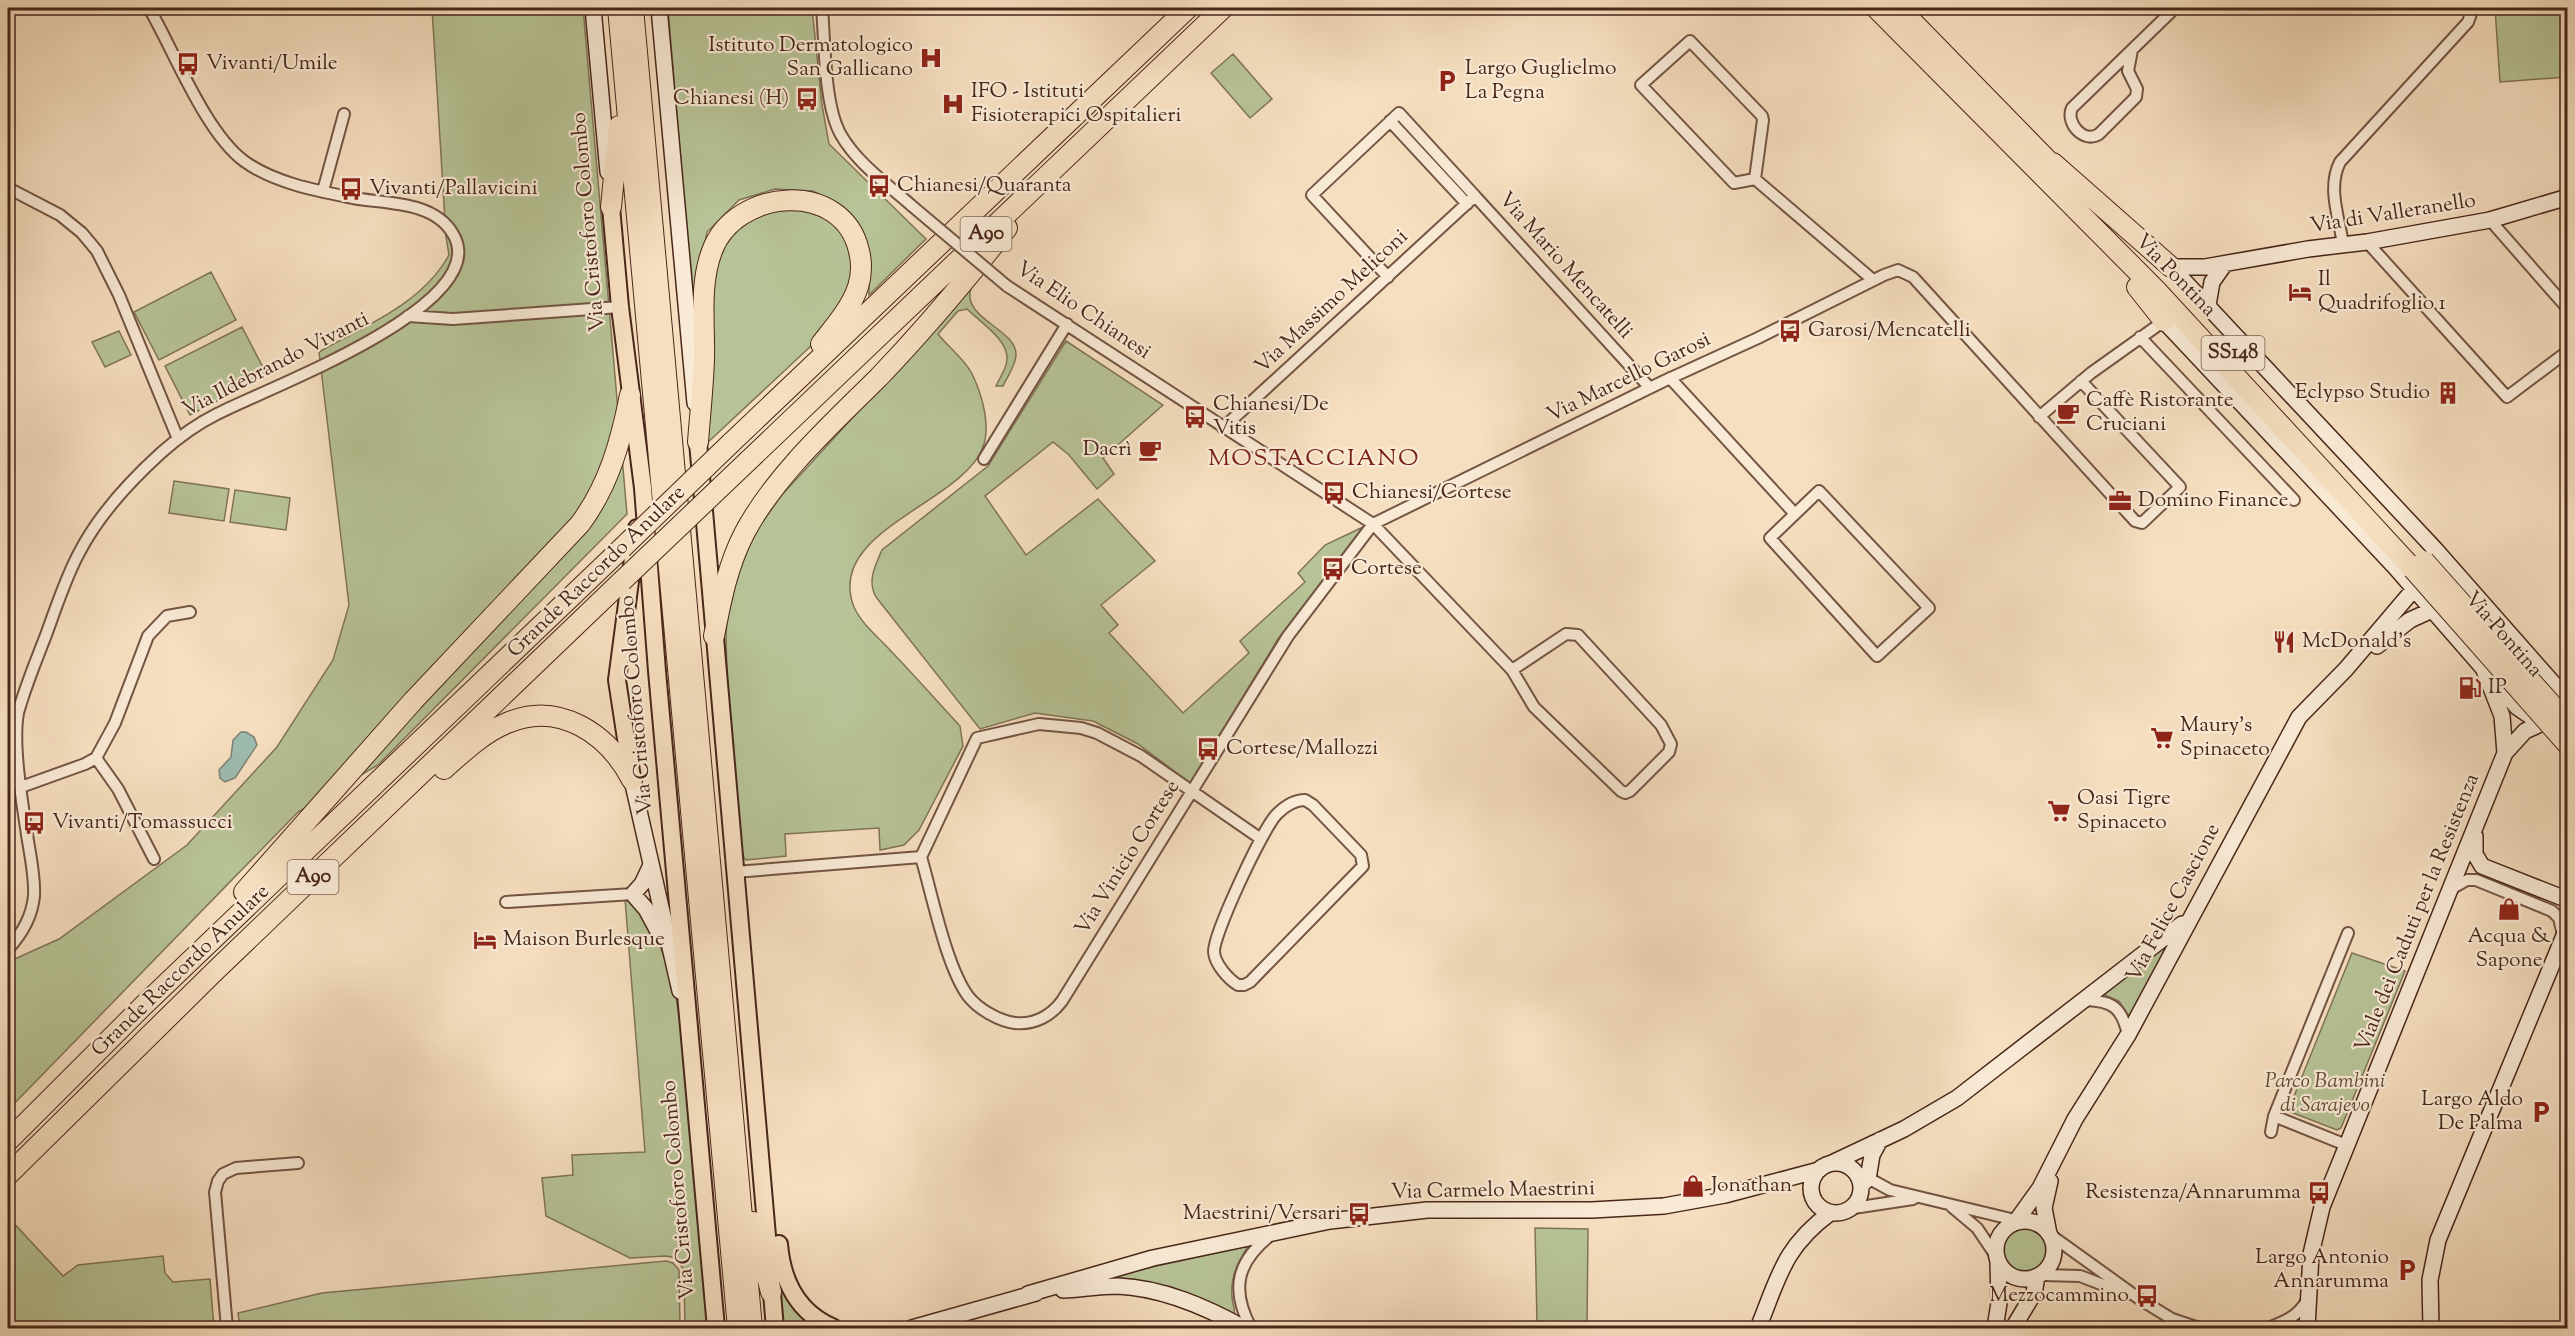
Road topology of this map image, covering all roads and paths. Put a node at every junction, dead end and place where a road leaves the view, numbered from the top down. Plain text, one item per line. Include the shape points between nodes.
1 (149, 8) edge
2 (593, 8) edge
3 (618, 8) edge
4 (633, 8) edge
5 (659, 8) edge
6 (822, 8) edge
7 (1188, 8) edge
8 (1224, 8) edge
9 (1237, 8) edge
10 (1870, 8) edge
11 (2175, 8) edge
12 (2473, 8) edge
13 (1888, 11) edge
14 (2132, 50) junction
15 (1172, 56) junction
16 (623, 64) junction
17 (344, 114) dead end
18 (2034, 156) junction
19 (1052, 171) junction
20 (1755, 178) junction
21 (8, 188) edge
22 (323, 191) junction
23 (1471, 200) junction
24 (2565, 201) edge
25 (611, 207) junction
26 (2490, 220) junction
27 (2367, 242) junction
28 (2343, 244) junction
29 (2224, 265) junction
30 (2171, 267) junction
31 (1388, 277) junction
32 (1873, 280) junction
33 (2208, 305) junction
34 (620, 307) junction
35 (2568, 309) edge
36 (408, 316) junction
37 (2164, 321) junction
38 (1067, 324) junction
39 (2140, 337) junction
40 (2568, 351) edge
41 (1670, 378) junction
42 (2081, 381) junction
43 (1650, 388) junction
44 (630, 395) junction
45 (773, 403) junction
46 (2039, 417) junction
47 (1223, 428) junction
48 (178, 439) junction
49 (698, 442) junction
50 (984, 459) dead end
51 (644, 488) junction
52 (2294, 500) dead end
53 (1795, 514) junction
54 (1373, 524) junction
55 (2419, 565) junction
56 (2414, 589) junction
57 (2433, 610) junction
58 (190, 612) dead end
59 (714, 636) junction
60 (2346, 669) junction
61 (1512, 670) junction
62 (2484, 670) junction
63 (2566, 698) edge
64 (8, 713) edge
65 (2560, 720) edge
66 (16, 723) junction
67 (2568, 745) edge
68 (2505, 753) junction
69 (96, 758) junction
70 (632, 780) junction
71 (21, 787) junction
72 (1191, 792) junction
73 (2476, 827) junction
74 (363, 829) junction
75 (1261, 839) junction
76 (921, 857) junction
77 (153, 859) dead end
78 (651, 865) junction
79 (735, 872) junction
80 (2451, 888) junction
81 (633, 894) junction
82 (2568, 900) edge
83 (506, 902) dead end
84 (2189, 919) junction
85 (2565, 931) edge
86 (2348, 933) dead end
87 (8, 949) edge
88 (672, 956) junction
89 (2086, 1000) junction
90 (746, 1003) junction
91 (143, 1006) junction
92 (688, 1024) junction
93 (2128, 1035) junction
94 (2274, 1116) junction
95 (734, 1123) junction
96 (2271, 1132) dead end
97 (1880, 1140) junction
98 (8, 1141) edge
99 (2346, 1145) junction
100 (298, 1163) dead end
101 (2053, 1166) junction
102 (1826, 1167) junction
103 (8, 1176) edge
104 (1862, 1178) junction
105 (1922, 1197) junction
106 (1946, 1204) junction
107 (1847, 1209) junction
108 (1830, 1213) junction
109 (2016, 1220) junction
110 (1275, 1232) junction
111 (2051, 1235) junction
112 (1997, 1259) junction
113 (1105, 1271) junction
114 (2040, 1276) junction
115 (1107, 1287) junction
116 (771, 1292) junction
117 (1028, 1294) junction
118 (2307, 1299) junction
119 (2141, 1300) junction
120 (920, 1327) edge
121 (2269, 1328) edge
122 (226, 1329) edge
123 (716, 1329) edge
124 (738, 1329) edge
125 (752, 1329) edge
126 (775, 1329) edge
127 (834, 1329) edge
128 (1244, 1329) edge
129 (1251, 1329) edge
130 (1758, 1329) edge
131 (1995, 1329) edge
132 (2013, 1329) edge
133 (2199, 1329) edge
134 (2260, 1329) edge
135 (2307, 1329) edge
136 (2431, 1329) edge

1 - 22 street, Via Ildebrando Vivanti via 200,105 234,152 264,173
2 - 25 street, Via Cristoforo Colombo
3 - 16 highway, Via Cristoforo Colombo
4 - 95 highway
5 - 49 street
6 - 38 street, Via Elio Chianesi, bridge via 831,104 839,132 862,161 912,206 1007,286
7 - 45 highway, Grande Raccordo Anulare / A90
8 - 15 highway, Grande Raccordo Anulare / A90
9 - 15 highway
10 - 13 highway, Via Pontina
11 - 14 street
12 - 28 street via 2463,28 2340,162 2333,186
13 - 18 highway, Via Pontina / SS148
14 - 14 street via 2072,108 2071,122 2086,137 2099,134 2136,97 2137,89 2128,71
15 - 19 highway, Grande Raccordo Anulare / A90
16 - 25 highway
16 - 124 highway, Via Cristoforo Colombo
17 - 22 street
18 - 30 highway via 2102,204
18 - 37 highway
18 - 55 highway, Via Pontina / SS148
19 - 59 highway via 928,321 761,506 734,556
19 - 74 highway, Grande Raccordo Anulare / A90, bridge
20 - 20 street via 1762,116 1690,41 1641,85 1734,183
20 - 32 street
21 - 48 street via 60,215 97,251
22 - 36 street, Via Ildebrando Vivanti via 418,208 438,217 451,230 459,249 456,268 440,290
23 - 31 street, Via Massimo Meliconi
23 - 31 street, Via Mario Mencatelli via 1394,117 1312,195
23 - 43 street, Via Mario Mencatelli
24 - 26 street, Via di Valleranello
25 - 34 main road, Via Cristoforo Colombo
26 - 27 street, Via di Valleranello
26 - 35 street
27 - 28 street, Via di Valleranello
27 - 40 street via 2507,398
28 - 29 street, Via di Valleranello
29 - 30 street, Via di Valleranello
29 - 33 street via 2212,282
30 - 33 street, Via Pontina
31 - 47 street, Via Massimo Meliconi
32 - 41 street, Via Marcello Garosi via 1758,339
32 - 46 street, Via Marcello Garosi via 1903,271 1913,277
33 - 63 street, Via Pontina via 2434,548
34 - 36 street via 453,319
34 - 44 main road, Via Cristoforo Colombo
36 - 48 street, Via Ildebrando Vivanti via 322,366 210,417
37 - 39 street
37 - 56 street, Via Pontina
38 - 47 street, Via Elio Chianesi
38 - 50 street
39 - 42 street
39 - 52 street
41 - 43 street, Via Marcello Garosi
41 - 53 street
42 - 46 street
42 - 46 street via 2180,488 2144,522 2134,520
43 - 54 street, Via Marcello Garosi
44 - 51 main road, Via Cristoforo Colombo
44 - 91 highway via 609,475 580,524 413,701
45 - 49 highway via 848,308 862,270 858,247 847,225 831,211 801,201 767,202 750,209 732,222 712,248 702,315 704,359
45 - 91 highway, Grande Raccordo Anulare / A90, bridge
47 - 54 street, Via Elio Chianesi
48 - 66 street, Via Ildebrando Vivanti via 133,482 84,544 25,690
49 - 59 main road
51 - 70 main road via 616,680
51 - 92 main road, Via Cristoforo Colombo
53 - 53 street via 1770,538 1877,656 1929,608 1819,491
54 - 61 street, Via Elio Chianesi
54 - 72 street, Via Vinicio Cortese via 1288,636
55 - 65 highway, Via Pontina / SS148, bridge
55 - 67 highway, Via Pontina / SS148, bridge
56 - 57 street, Via Pontina
56 - 60 street, Via Felice Cascione
57 - 60 street, Via Felice Cascione via 2407,622
57 - 62 street, Via Pontina
58 - 69 street via 167,616 148,636 115,723
59 - 79 main road
60 - 84 street, Via Felice Cascione via 2299,717
61 - 61 street, Via Elio Chianesi via 1534,707 1624,792 1669,752 1669,739 1659,723 1578,635 1563,636
62 - 65 street, Via Pontina via 2521,710 2536,719
62 - 68 street, Via Pontina via 2502,716
63 - 65 street
64 - 66 street
65 - 68 street via 2525,731
66 - 71 street, Via Ildebrando Vivanti
68 - 73 street, Viale dei Caduti per la Resistenza
69 - 71 street
69 - 77 street via 118,789
70 - 74 highway via 617,754 587,729 556,717 524,717 486,735
70 - 78 street
71 - 87 street, Via Ildebrando Vivanti via 34,896 25,927
72 - 75 street
72 - 76 street via 1102,735 1086,729 1033,724 977,738
72 - 76 street, Via Vinicio Cortese via 1062,1001 1035,1021 1002,1019 966,993 950,957
73 - 80 street, Viale dei Caduti per la Resistenza
73 - 82 street via 2475,854 2482,866
74 - 103 highway, Grande Raccordo Anulare / A90
75 - 75 street via 1214,949 1223,970 1241,985 1250,982 1364,864 1361,855 1305,800 1296,801 1278,813
76 - 79 street
78 - 81 street
78 - 88 street
79 - 90 main road
80 - 85 street via 2476,880 2546,908 2559,918
80 - 99 street, Viale dei Caduti per la Resistenza
81 - 83 street
81 - 88 street via 652,918
84 - 89 street, Via Carmelo Maestrini
84 - 93 street, Via Felice Cascione
85 - 136 street via 2440,1235 2430,1280
86 - 94 street
88 - 92 street
89 - 93 street via 2104,1001 2117,1009
89 - 97 street, Via Carmelo Maestrini via 1957,1098
90 - 116 main road
90 - 127 main road via 759,1037 779,1250 785,1277 794,1297 806,1310
91 - 98 highway, Grande Raccordo Anulare / A90
92 - 123 main road, Via Cristoforo Colombo
93 - 101 street, Via Felice Cascione via 2075,1119
94 - 96 street
94 - 99 street
95 - 116 highway via 743,1145 753,1222
95 - 125 highway
97 - 102 street, Via Carmelo Maestrini
97 - 104 street
99 - 118 street, Viale dei Caduti per la Resistenza via 2315,1229
100 - 122 street via 236,1168 226,1171 218,1181 216,1214
101 - 109 street, Via Felice Cascione
101 - 111 street, Via Felice Cascione via 2044,1208
102 - 104 street via 1845,1164
102 - 108 street via 1813,1181 1812,1194 1818,1205
102 - 110 street, Via Carmelo Maestrini via 1725,1196 1664,1206 1418,1210
104 - 105 street via 1890,1191
104 - 107 street via 1856,1201
105 - 106 street
105 - 107 street
106 - 109 street
106 - 112 street via 1977,1228
107 - 108 street
108 - 130 street via 1795,1245
109 - 111 street via 2035,1223
109 - 112 street via 2000,1233
110 - 113 street, Via Carmelo Maestrini
110 - 129 street via 1254,1251 1239,1281 1241,1308
111 - 114 street via 2053,1258
111 - 119 street
112 - 114 street via 2005,1272 2014,1277
112 - 131 street via 1999,1303
113 - 115 street via 1099,1280
113 - 117 street, Via Carmelo Maestrini
114 - 119 street via 2080,1276
114 - 132 street
115 - 117 street
115 - 128 street via 1134,1288 1182,1299
116 - 126 main road
117 - 120 street
118 - 121 street via 2293,1317
118 - 135 street, Viale dei Caduti per la Resistenza
119 - 133 street
121 - 134 street

